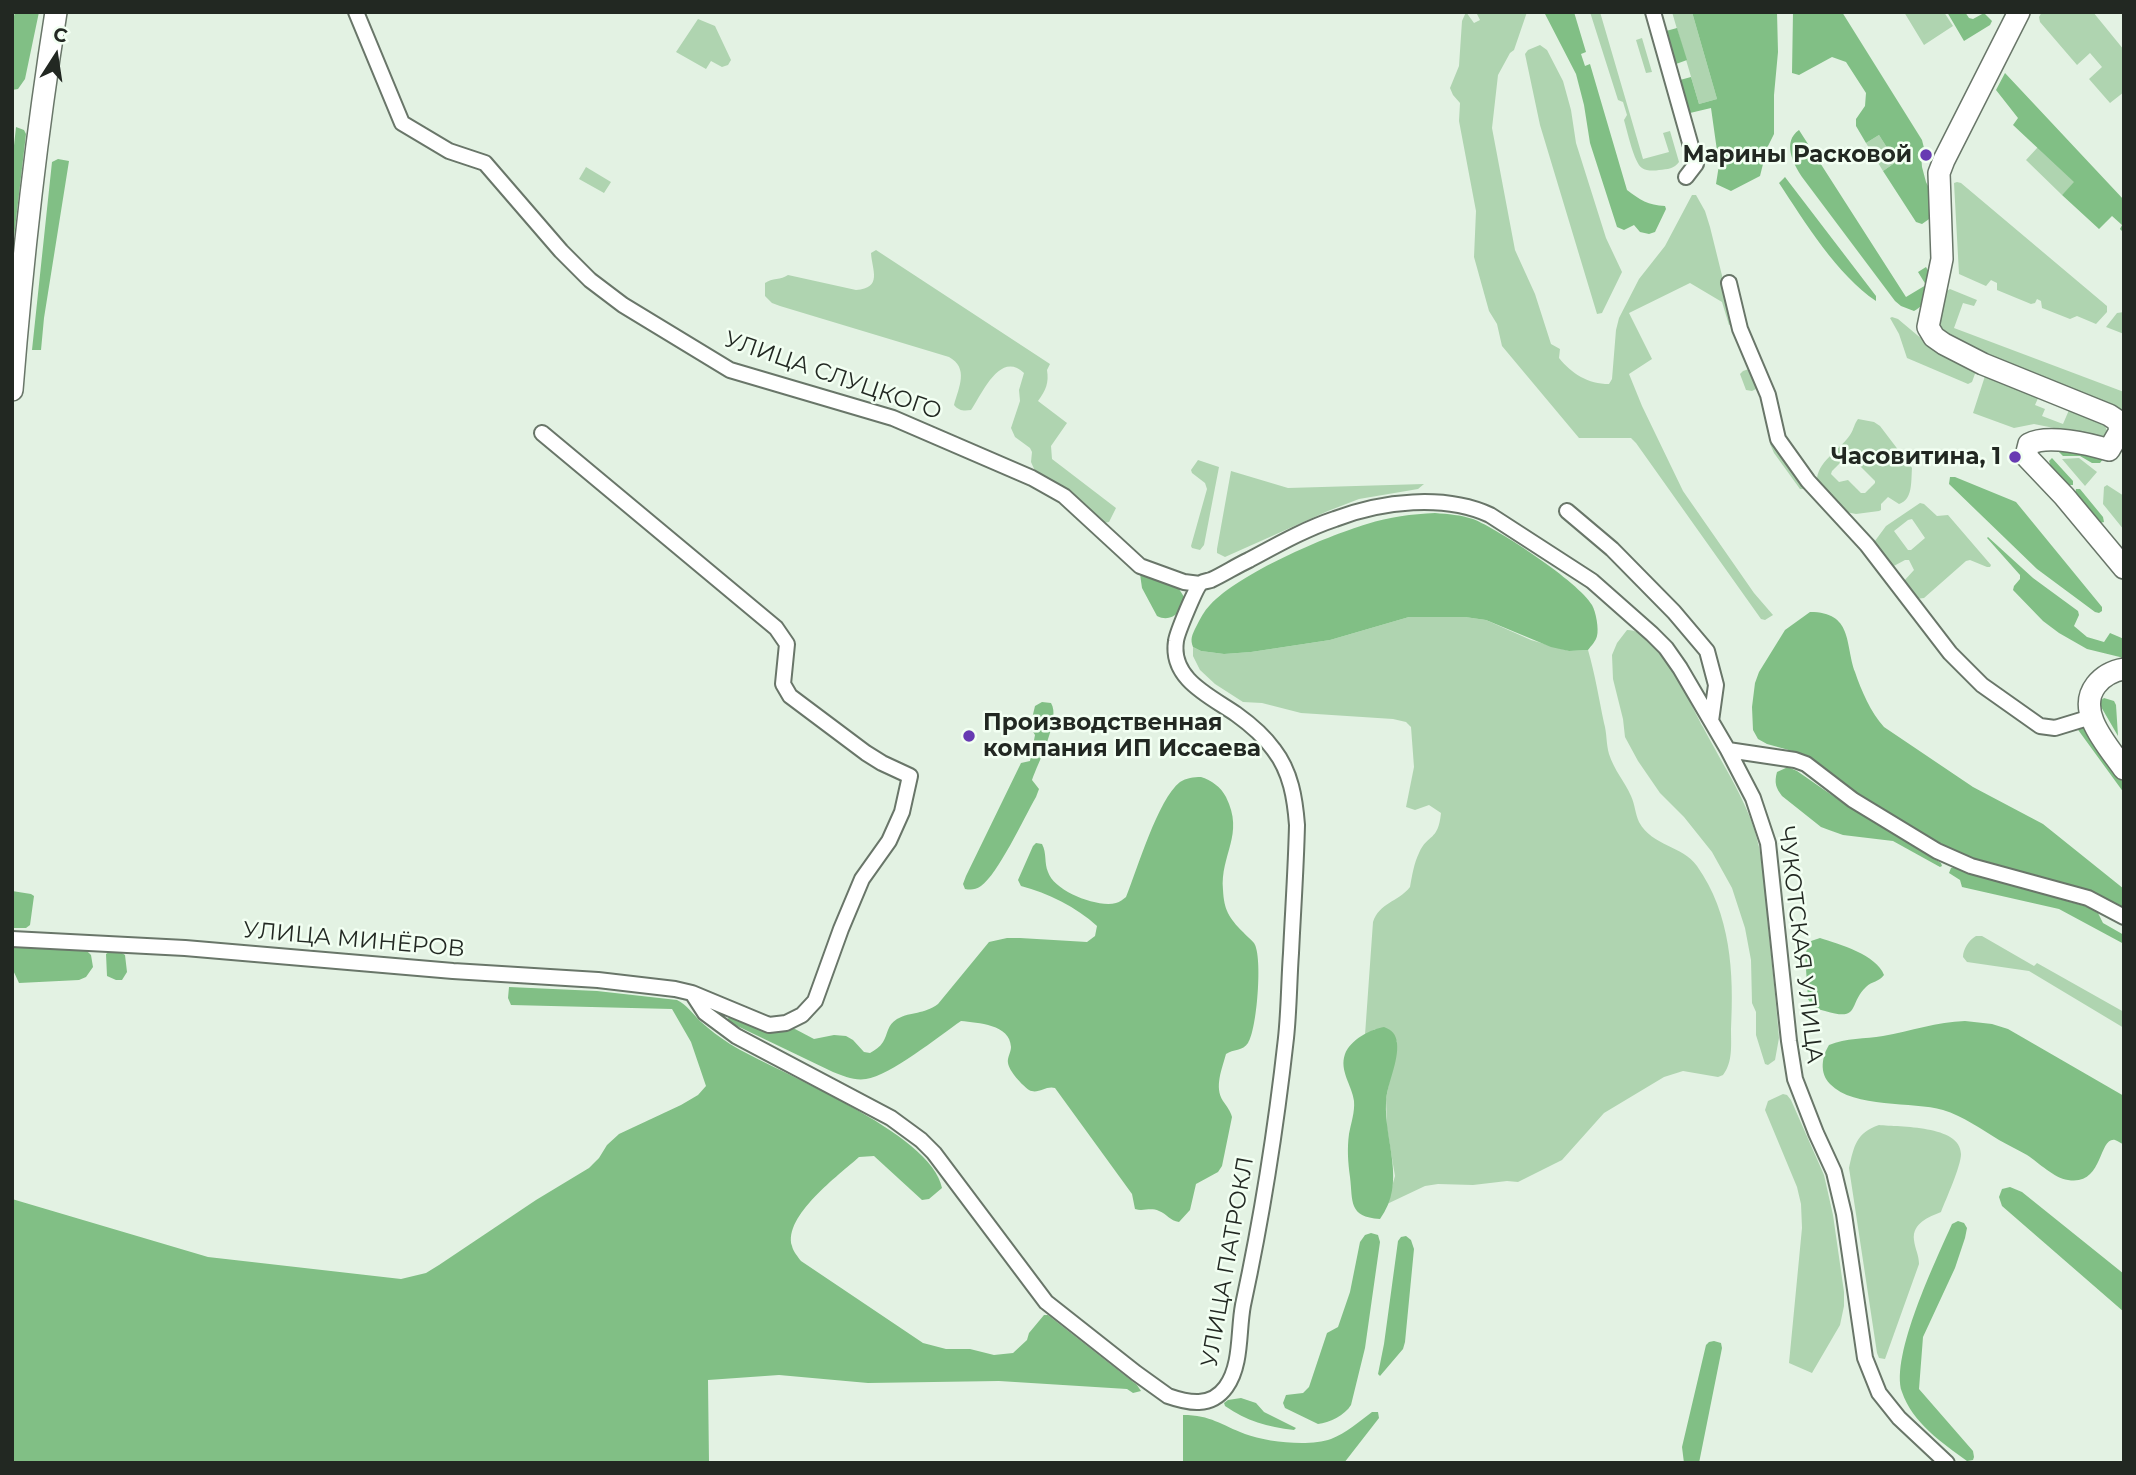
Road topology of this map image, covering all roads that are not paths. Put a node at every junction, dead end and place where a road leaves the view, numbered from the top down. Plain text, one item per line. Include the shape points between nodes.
1 (56, 12) edge
2 (356, 12) edge
3 (1653, 12) edge
4 (2019, 12) edge
5 (1686, 177) dead end
6 (1728, 284) dead end
7 (12, 390) edge
8 (542, 433) dead end
9 (1567, 511) dead end
10 (2124, 568) edge
11 (1200, 584) junction
12 (2124, 669) edge
13 (2091, 717) junction
14 (1711, 722) junction
15 (1728, 750) junction
16 (2124, 769) edge
17 (2124, 917) edge
18 (12, 939) edge
19 (692, 993) junction
20 (1947, 1463) edge

1 - 7 street via 36,150
2 - 11 street, УЛИЦА СЛУЦКОГО via 402,123 449,151 485,163 580,270 635,313 730,370 893,418 1032,478 1064,496 1140,566
3 - 5 street via 1696,164
4 - 10 street via 1939,173 1942,259 1927,321 1930,332 1944,344 2118,421 2120,431 2109,450 2074,442 2035,441 2027,446 2026,456
6 - 13 street via 1740,330 1768,396 1778,439 1950,653 1982,685 2040,726 2055,728
8 - 19 street, УЛИЦА МИНЁРОВ via 776,628 787,644 783,684 790,696 882,763 910,776 889,841 862,879 815,1001 802,1014 786,1023 769,1024
9 - 14 street via 1612,550 1702,645 1716,685
11 - 14 street, ЧУКОТСКАЯ УЛИЦА via 1361,510 1435,503 1475,508 1592,581 1632,616 1666,648
11 - 19 street, УЛИЦА ПАТРОКЛ via 1181,624 1176,659 1186,678 1257,731 1275,751 1291,785 1297,825 1286,1034 1275,1131 1236,1361 1218,1396 1188,1402 1168,1396 1136,1373 1046,1303 921,1140 891,1118 736,1036 705,1013
12 - 13 street via 2109,673 2093,689
13 - 16 street
14 - 15 street, ЧУКОТСКАЯ УЛИЦА
15 - 17 street via 1806,764 1853,800 1937,851 1971,866 2088,898
15 - 20 street, ЧУКОТСКАЯ УЛИЦА via 1753,798 1768,843 1795,1079 1834,1171 1865,1358 1886,1402
18 - 19 street, УЛИЦА МИНЁРОВ via 598,980

